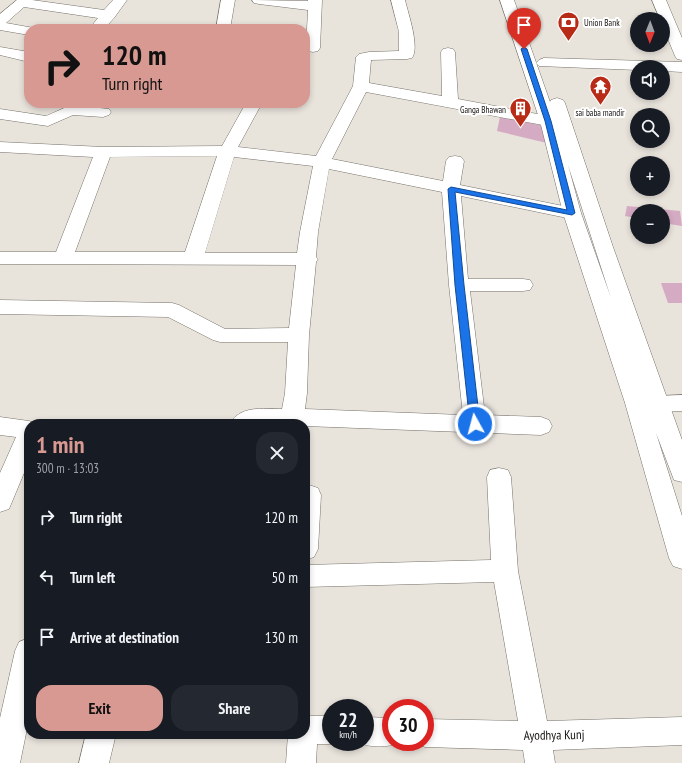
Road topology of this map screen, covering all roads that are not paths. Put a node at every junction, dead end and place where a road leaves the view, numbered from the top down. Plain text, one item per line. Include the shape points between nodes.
1 (120, 0) edge
2 (228, 0) edge
3 (259, 0) edge
4 (398, 0) edge
5 (507, 0) edge
6 (522, 0) edge
7 (659, 0) edge
8 (23, 2) edge
9 (315, 3) edge
10 (109, 15) junction
11 (0, 21) edge
12 (101, 24) edge
13 (224, 24) edge
14 (0, 26) edge
15 (24, 30) edge
16 (313, 48) dead end
17 (0, 51) edge
18 (448, 52) dead end
19 (24, 56) edge
20 (682, 56) edge
21 (544, 63) junction
22 (682, 67) edge
23 (361, 86) junction
24 (450, 102) junction
25 (252, 108) edge
26 (103, 112) dead end
27 (0, 114) edge
28 (548, 121) junction
29 (0, 147) edge
30 (227, 151) junction
31 (103, 152) junction
32 (455, 161) dead end
33 (322, 162) junction
34 (451, 189) junction
35 (572, 213) junction
36 (0, 258) edge
37 (63, 259) junction
38 (193, 259) junction
39 (308, 259) junction
40 (523, 284) dead end
41 (459, 285) junction
42 (0, 307) edge
43 (300, 334) junction
44 (682, 403) edge
45 (658, 404) junction
46 (292, 417) junction
47 (246, 419) edge
48 (475, 424) junction
49 (0, 426) edge
50 (541, 426) dead end
51 (24, 430) edge
52 (24, 443) edge
53 (682, 473) edge
54 (499, 477) dead end
55 (0, 502) edge
56 (682, 558) edge
57 (505, 571) junction
58 (310, 576) edge
59 (24, 681) edge
60 (310, 730) edge
61 (322, 730) edge
62 (682, 731) edge
63 (434, 734) edge
64 (100, 739) edge
65 (303, 739) edge
66 (538, 749) edge
67 (5, 763) edge
68 (94, 763) edge
69 (301, 763) edge

1 - 10 street
2 - 13 street
3 - 9 street via 277,3
4 - 23 street via 406,32 407,55 364,57
5 - 28 street
6 - 21 street
7 - 20 street
8 - 10 street
8 - 11 street
9 - 16 street
10 - 12 street
14 - 15 street
17 - 19 street
18 - 24 street
21 - 22 street
21 - 45 street via 603,247
23 - 24 street
23 - 33 street
24 - 28 street
25 - 30 street
26 - 27 street via 71,110 48,121
28 - 35 street
29 - 31 street
30 - 31 street
30 - 33 street
30 - 38 street
31 - 37 street
32 - 34 street
33 - 34 street
33 - 39 street via 309,232
34 - 35 street
34 - 41 street
35 - 56 street via 636,403
36 - 37 street
37 - 38 street
38 - 39 street
39 - 43 street
40 - 41 street
41 - 48 street
42 - 43 street via 172,310 225,336
43 - 46 street
44 - 45 street
45 - 53 street
46 - 47 street
46 - 48 street
48 - 50 street
49 - 51 street
52 - 55 street
54 - 57 street
57 - 58 street
57 - 66 street
59 - 67 street
60 - 61 street
62 - 66 street, Ayodhya Kunj
63 - 66 street, Ayodhya Kunj
64 - 68 street
65 - 69 street

